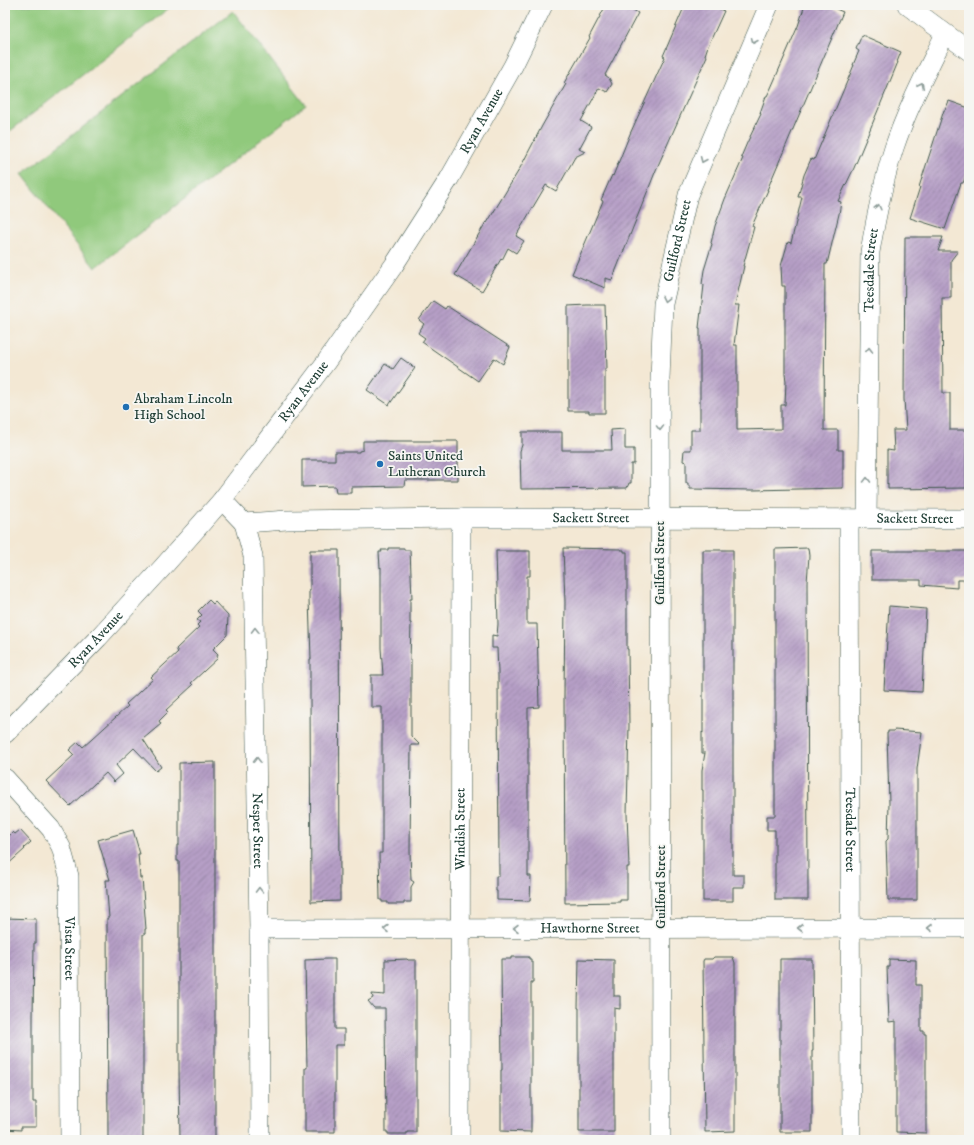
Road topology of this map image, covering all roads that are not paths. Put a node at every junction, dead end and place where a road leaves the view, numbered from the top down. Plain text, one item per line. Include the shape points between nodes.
1 (543, 5) edge
2 (769, 5) edge
3 (907, 5) edge
4 (945, 34) junction
5 (969, 51) edge
6 (222, 500) junction
7 (461, 518) junction
8 (660, 519) junction
9 (858, 519) junction
10 (969, 519) edge
11 (244, 523) junction
12 (5, 734) edge
13 (5, 778) edge
14 (461, 928) junction
15 (661, 928) junction
16 (851, 928) junction
17 (969, 928) edge
18 (259, 929) junction
19 (70, 1140) edge
20 (260, 1140) edge
21 (460, 1140) edge
22 (661, 1140) edge
23 (850, 1140) edge

1 - 6 street, Ryan Avenue via 513,66 453,172 394,265 326,362
2 -> 8 street, Guilford Street via 688,195 663,304
3 - 4 street
4 - 5 street
9 -> 4 street, Teesdale Street via 870,252 876,215 894,147
6 - 11 street
6 - 12 street, Ryan Avenue via 133,600
7 - 8 street, Sackett Street
7 - 11 street, Sackett Street via 287,520
7 - 14 street, Windish Street
8 - 9 street, Sackett Street
8 - 15 street, Guilford Street
9 - 10 street, Sackett Street
9 - 16 street, Teesdale Street
18 -> 11 street, Nesper Street via 253,556
13 - 19 street, Vista Street via 51,829 69,876
15 -> 14 street, Hawthorne Street
14 -> 18 street, Hawthorne Street
14 - 21 street, Windish Street
16 -> 15 street, Hawthorne Street
15 - 22 street, Guilford Street
17 -> 16 street, Hawthorne Street
16 - 23 street, Teesdale Street
18 - 20 street, Nesper Street

